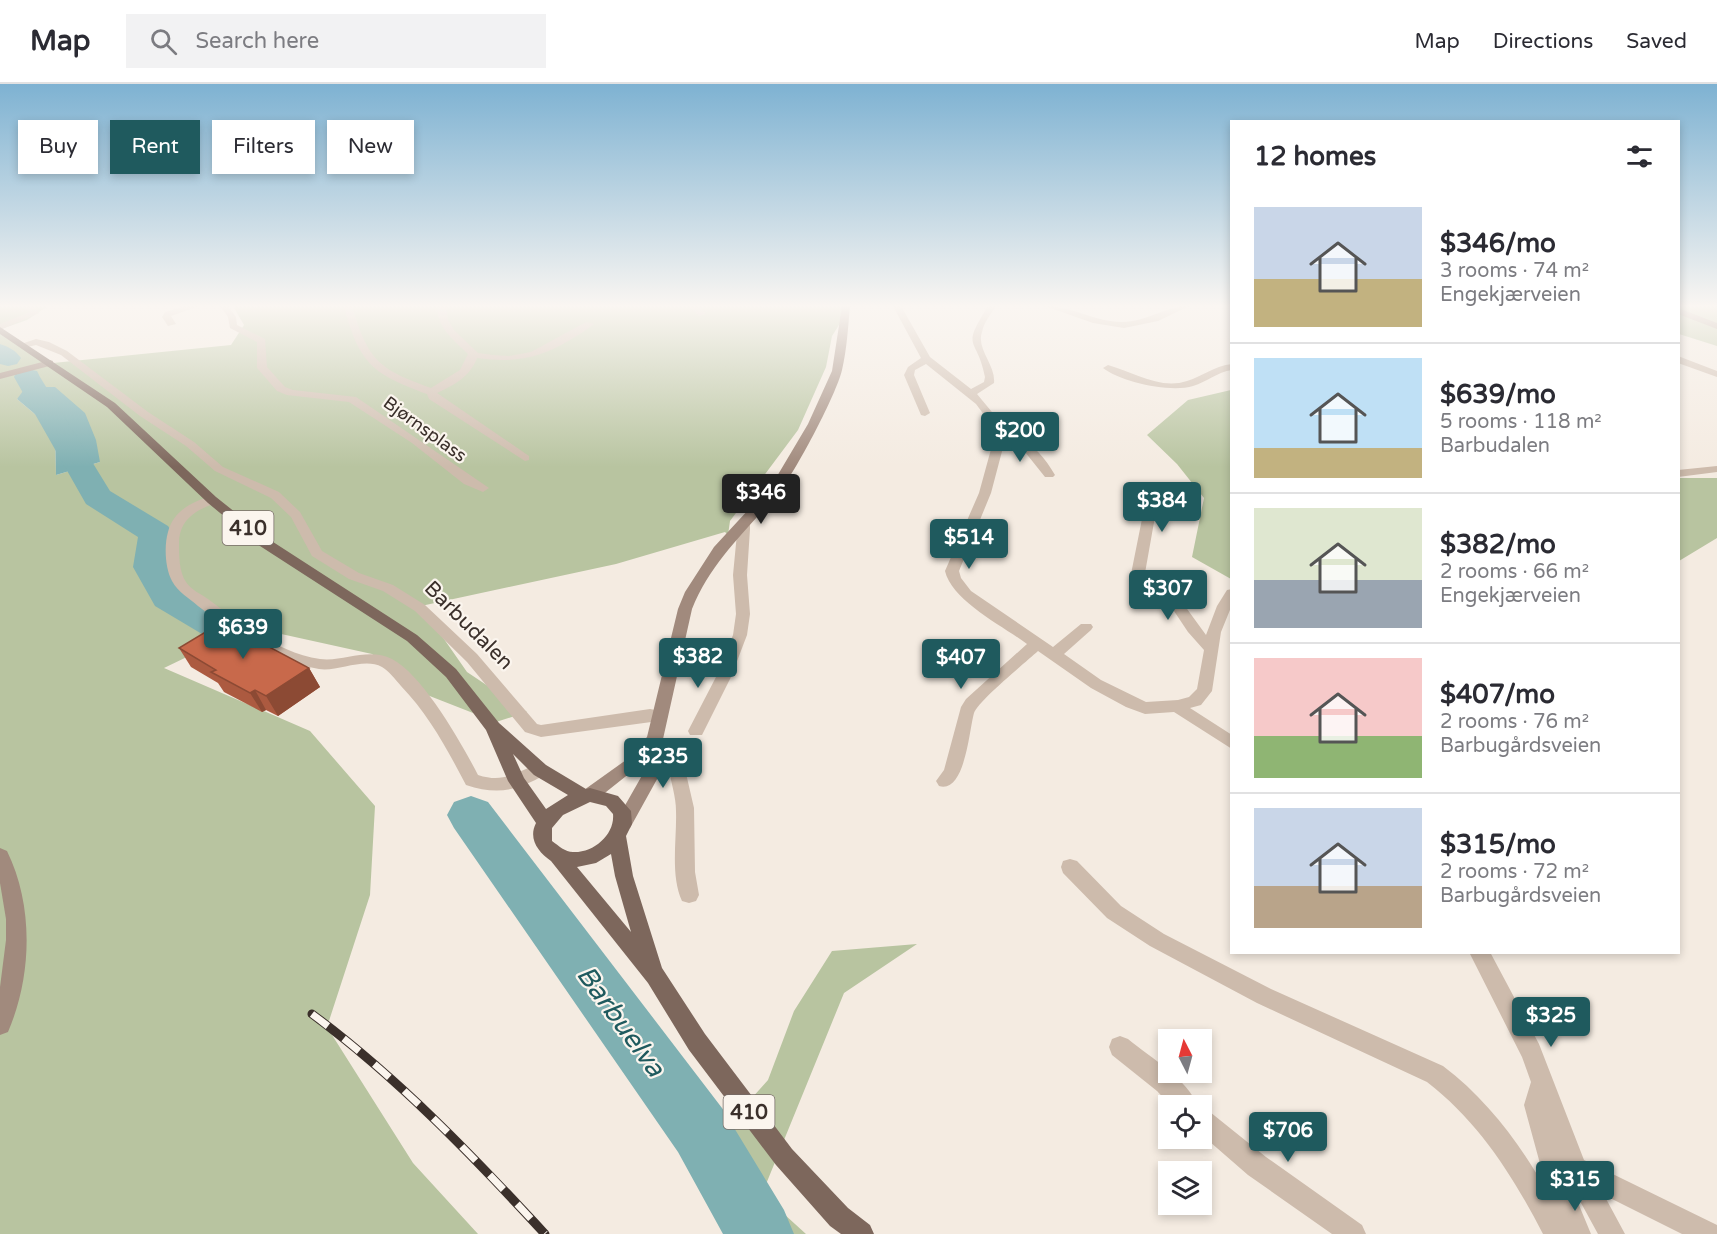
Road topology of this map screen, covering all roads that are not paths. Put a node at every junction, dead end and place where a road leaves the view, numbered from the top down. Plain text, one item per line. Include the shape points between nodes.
1 (42, 360) edge
2 (43, 360) edge
3 (46, 360) edge
4 (73, 360) edge
5 (262, 360) edge
6 (369, 360) edge
7 (471, 360) edge
8 (839, 360) edge
9 (925, 360) edge
10 (927, 360) edge
11 (983, 360) edge
12 (1680, 360) edge
13 (1230, 367) edge
14 (1108, 368) dead end
15 (0, 369) edge
16 (1717, 374) edge
17 (0, 376) edge
18 (432, 392) junction
19 (970, 394) junction
20 (924, 413) dead end
21 (1001, 436) junction
22 (525, 458) dead end
23 (1717, 470) edge
24 (1680, 474) edge
25 (1049, 475) dead end
26 (483, 488) dead end
27 (1153, 495) dead end
28 (212, 500) junction
29 (744, 523) junction
30 (1230, 596) edge
31 (1086, 627) dead end
32 (1037, 643) junction
33 (1210, 649) junction
34 (1054, 655) junction
35 (1178, 706) junction
36 (660, 716) junction
37 (493, 726) junction
38 (696, 731) dead end
39 (655, 739) junction
40 (1230, 742) edge
41 (540, 770) junction
42 (677, 770) dead end
43 (945, 781) dead end
44 (517, 782) junction
45 (586, 795) junction
46 (545, 822) junction
47 (621, 831) junction
48 (0, 856) edge
49 (558, 857) junction
50 (1070, 867) dead end
51 (689, 895) dead end
52 (1480, 954) edge
53 (655, 976) junction
54 (0, 1025) edge
55 (1120, 1047) dead end
56 (1542, 1082) junction
57 (1176, 1095) edge
58 (1212, 1128) edge
59 (1575, 1168) junction
60 (861, 1234) edge
61 (1353, 1234) edge
62 (1556, 1234) edge
63 (1578, 1234) edge
64 (1612, 1234) edge
65 (1709, 1234) edge

1 - 15 street
2 - 17 street
3 - 28 main road, Barbudalen / 410 via 111,405
4 - 36 street, Barbudalen via 219,469 275,495 296,515 317,553 420,608 472,658 531,728 541,731
5 - 26 street, Bjørnsplass via 262,369 281,389 352,399
6 - 18 street
7 - 18 street via 458,378
8 - 29 street via 813,424 778,485
9 - 20 street via 909,375
10 - 19 street
11 - 19 street via 991,376 989,383
12 - 16 street
13 - 14 street via 1215,369 1197,381 1177,387
18 - 22 street via 433,397 454,412
19 - 21 street via 1002,431
21 - 25 street via 1017,440
21 - 32 street via 985,493 952,571 966,594
23 - 24 street
27 - 33 street via 1138,574 1177,605
28 - 37 main road, Barbudalen / 410 via 265,543 411,638 451,673
28 - 44 street via 190,508 173,530 173,561 182,586 234,626 297,658 321,664 380,660 390,664 442,723 472,780 492,787
29 - 36 street via 719,550 692,592
29 - 38 street via 741,632
30 - 33 street
31 - 34 street
32 - 34 street
32 - 43 street via 972,703
33 - 35 street via 1204,691 1195,701
34 - 35 street via 1132,703 1145,708
35 - 40 street
36 - 39 street
37 - 41 main road, Barbudalen / 410
37 - 44 main road, Barbudalen / 410
39 - 45 street via 632,764
39 - 47 street via 652,772
41 - 44 street
41 - 45 main road, Barbudalen / 410
42 - 51 street via 686,808
44 - 46 main road, Barbudalen / 410
45 - 46 main road via 567,801
45 - 47 main road, 410 via 604,796 615,802 622,812
46 - 49 main road, 410 via 542,836 547,848
47 - 49 main road via 606,849 591,857
47 - 53 main road, 410 via 624,876
48 - 54 street via 10,878 19,935 11,991
49 - 53 main road, 410
50 - 62 street via 1114,912 1157,940 1264,996 1454,1086 1489,1124
52 - 56 street via 1531,1052
53 - 60 main road, 410 via 697,1042 784,1157 839,1217
55 - 57 street
56 - 59 street
56 - 63 street via 1535,1105 1561,1196
58 - 61 street via 1257,1166
59 - 64 street
59 - 65 street

